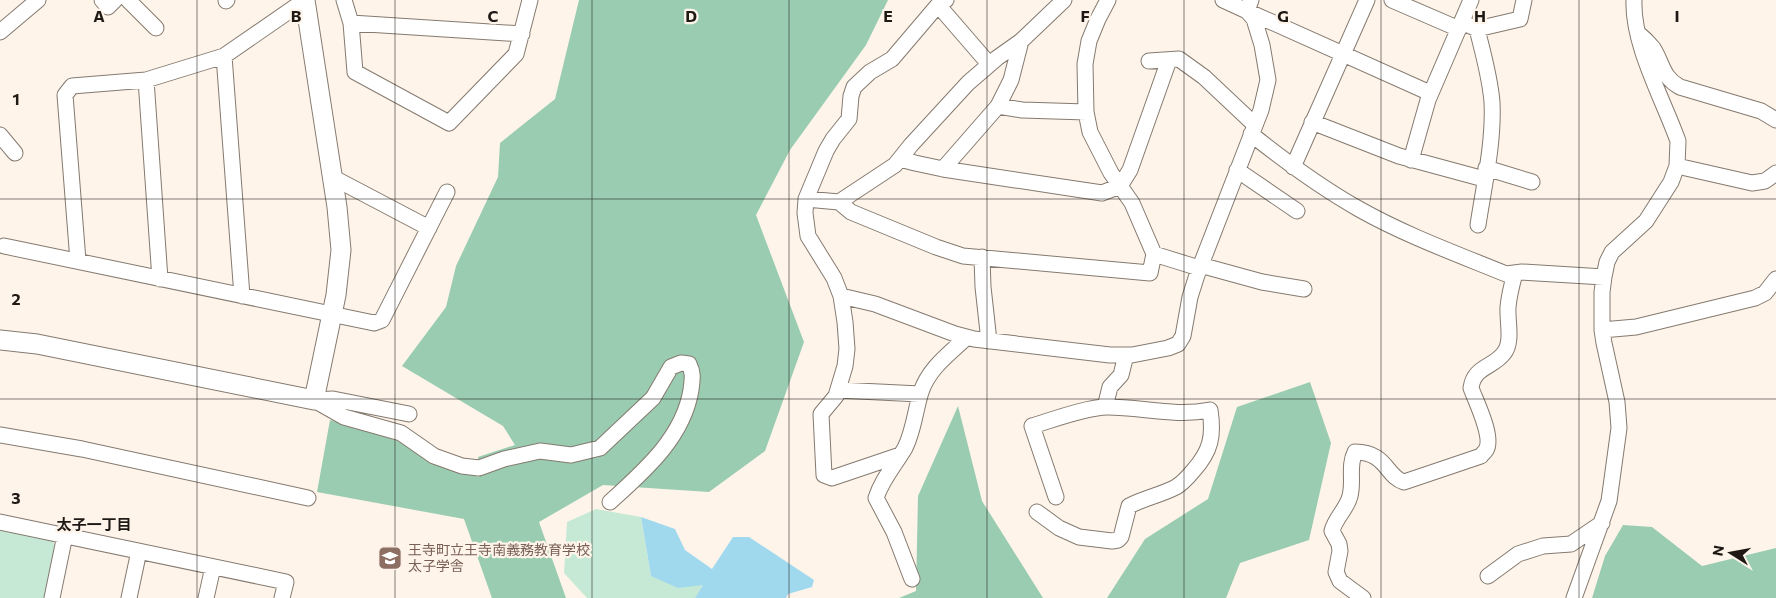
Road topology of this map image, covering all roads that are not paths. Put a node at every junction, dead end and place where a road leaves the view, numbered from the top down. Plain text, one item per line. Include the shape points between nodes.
1 (102, 0) edge
2 (115, 0) edge
3 (128, 0) edge
4 (305, 0) edge
5 (344, 0) edge
6 (530, 0) edge
7 (1064, 0) edge
8 (1108, 0) edge
9 (1223, 0) edge
10 (1367, 0) edge
11 (1392, 0) edge
12 (1471, 0) edge
13 (1524, 0) edge
14 (1634, 0) edge
15 (942, 2) edge
16 (28, 3) edge
17 (1249, 5) edge
18 (351, 23) junction
19 (1460, 26) junction
20 (156, 28) dead end
21 (1477, 29) junction
22 (1636, 31) junction
23 (0, 32) edge
24 (522, 34) junction
25 (1021, 41) junction
26 (1343, 54) junction
27 (224, 56) junction
28 (1169, 60) junction
29 (1148, 61) dead end
30 (989, 64) junction
31 (146, 80) junction
32 (1430, 93) junction
33 (998, 106) junction
34 (1086, 112) junction
35 (1776, 120) edge
36 (1312, 122) junction
37 (1253, 130) junction
38 (1, 137) edge
39 (15, 153) dead end
40 (900, 158) junction
41 (1411, 160) junction
42 (1677, 166) junction
43 (1292, 167) junction
44 (943, 169) junction
45 (1237, 170) junction
46 (1776, 172) edge
47 (1485, 173) junction
48 (332, 178) junction
49 (1532, 182) dead end
50 (1120, 186) junction
51 (447, 192) dead end
52 (806, 199) junction
53 (839, 202) junction
54 (1297, 211) dead end
55 (1478, 225) dead end
56 (429, 228) junction
57 (4, 246) dead end
58 (1154, 254) junction
59 (982, 257) junction
60 (78, 261) junction
61 (1200, 267) junction
62 (1515, 273) junction
63 (1604, 277) junction
64 (160, 279) junction
65 (1776, 279) edge
66 (1304, 290) dead end
67 (242, 296) junction
68 (841, 296) junction
69 (332, 315) junction
70 (1602, 330) junction
71 (967, 337) junction
72 (0, 340) edge
73 (989, 341) junction
74 (1126, 355) junction
75 (838, 390) junction
76 (920, 394) junction
77 (314, 400) junction
78 (1105, 407) junction
79 (409, 414) dead end
80 (0, 435) edge
81 (900, 455) junction
82 (1056, 496) dead end
83 (308, 498) dead end
84 (610, 502) dead end
85 (1037, 512) dead end
86 (0, 522) edge
87 (1602, 523) junction
88 (65, 535) junction
89 (139, 551) junction
90 (213, 566) junction
91 (1488, 576) dead end
92 (912, 579) dead end
93 (52, 598) edge
94 (129, 598) edge
95 (206, 598) edge
96 (282, 598) edge
97 (1364, 598) edge
98 (1574, 598) edge

1 - 2 street via 108,7
3 - 20 street
4 - 27 street
4 - 48 street
5 - 18 street
6 - 24 street
7 - 25 street
8 - 34 street via 1089,41 1085,64
9 - 17 street
10 - 26 street
11 - 19 street
12 - 19 street
13 - 21 street via 1520,19
14 - 22 street
15 - 30 street
15 - 52 street via 892,59 870,72 854,87 849,120 826,151
16 - 23 street
17 - 26 street
17 - 37 street via 1268,80
18 - 24 street
18 - 24 street via 355,72 449,123 516,54
19 - 21 street
19 - 32 street
21 - 47 street via 1492,102 1492,128
22 - 35 street via 1653,48 1670,82 1761,111
22 - 42 street via 1678,140
25 - 30 street
25 - 33 street via 1011,80
26 - 32 street
26 - 36 street
27 - 31 street
27 - 67 street
28 - 29 street
28 - 37 street via 1179,59 1204,77
28 - 50 street via 1130,170
30 - 40 street
31 - 60 street via 72,86 65,95
31 - 64 street
32 - 41 street
33 - 34 street
33 - 44 street
34 - 50 street via 1090,132
36 - 41 street
36 - 43 street
37 - 43 street
37 - 45 street
38 - 39 street
40 - 44 street
40 - 53 street via 895,165
41 - 47 street
42 - 46 street via 1752,183 1765,180
42 - 63 street via 1671,182 1646,221 1612,252
43 - 62 street via 1394,226 1506,274
44 - 50 street via 1102,193
45 - 54 street
45 - 61 street
47 - 49 street
47 - 55 street
48 - 56 street
48 - 69 street via 341,250
50 - 58 street via 1132,203
51 - 56 street
52 - 53 street
52 - 68 street via 808,236 834,278
53 - 59 street via 851,212 936,247 963,256
56 - 69 street via 382,320 374,323
57 - 60 street
58 - 59 street via 1150,273
58 - 61 street
59 - 73 street
60 - 64 street
61 - 66 street
61 - 74 street via 1190,297 1183,336 1178,344
62 - 63 street
62 - 97 street via 1508,307 1507,348 1472,381 1471,388 1488,434 1486,451 1481,456 1404,482 1372,454 1355,452 1350,496 1332,531 1339,544 1336,572 1340,581
63 - 70 street
64 - 67 street
65 - 70 street via 1756,298 1636,327
67 - 69 street
68 - 71 street via 875,304
68 - 75 street via 847,349
69 - 77 street
70 - 87 street via 1619,428 1609,500
71 - 73 street
71 - 76 street via 934,368
72 - 77 street via 37,344
73 - 74 street
74 - 78 street via 1121,375 1110,386
75 - 76 street
75 - 81 street via 820,414 824,475 832,478
76 - 81 street via 912,429
77 - 79 street via 333,399
77 - 84 street via 344,417 401,433 434,456 479,468 540,451 571,455 600,448 653,398 671,367 689,364 694,372 689,400 671,440 647,468
78 - 82 street via 1032,426
78 - 85 street via 1179,413 1210,410 1213,426 1210,446 1203,459 1176,487 1129,506 1118,540 1079,538
80 - 83 street via 82,449
81 - 92 street via 880,485 876,498 894,532
86 - 88 street
87 - 91 street via 1571,544 1543,546 1518,554
87 - 98 street
88 - 89 street
88 - 93 street
89 - 90 street
89 - 94 street
90 - 95 street
90 - 96 street via 286,582

